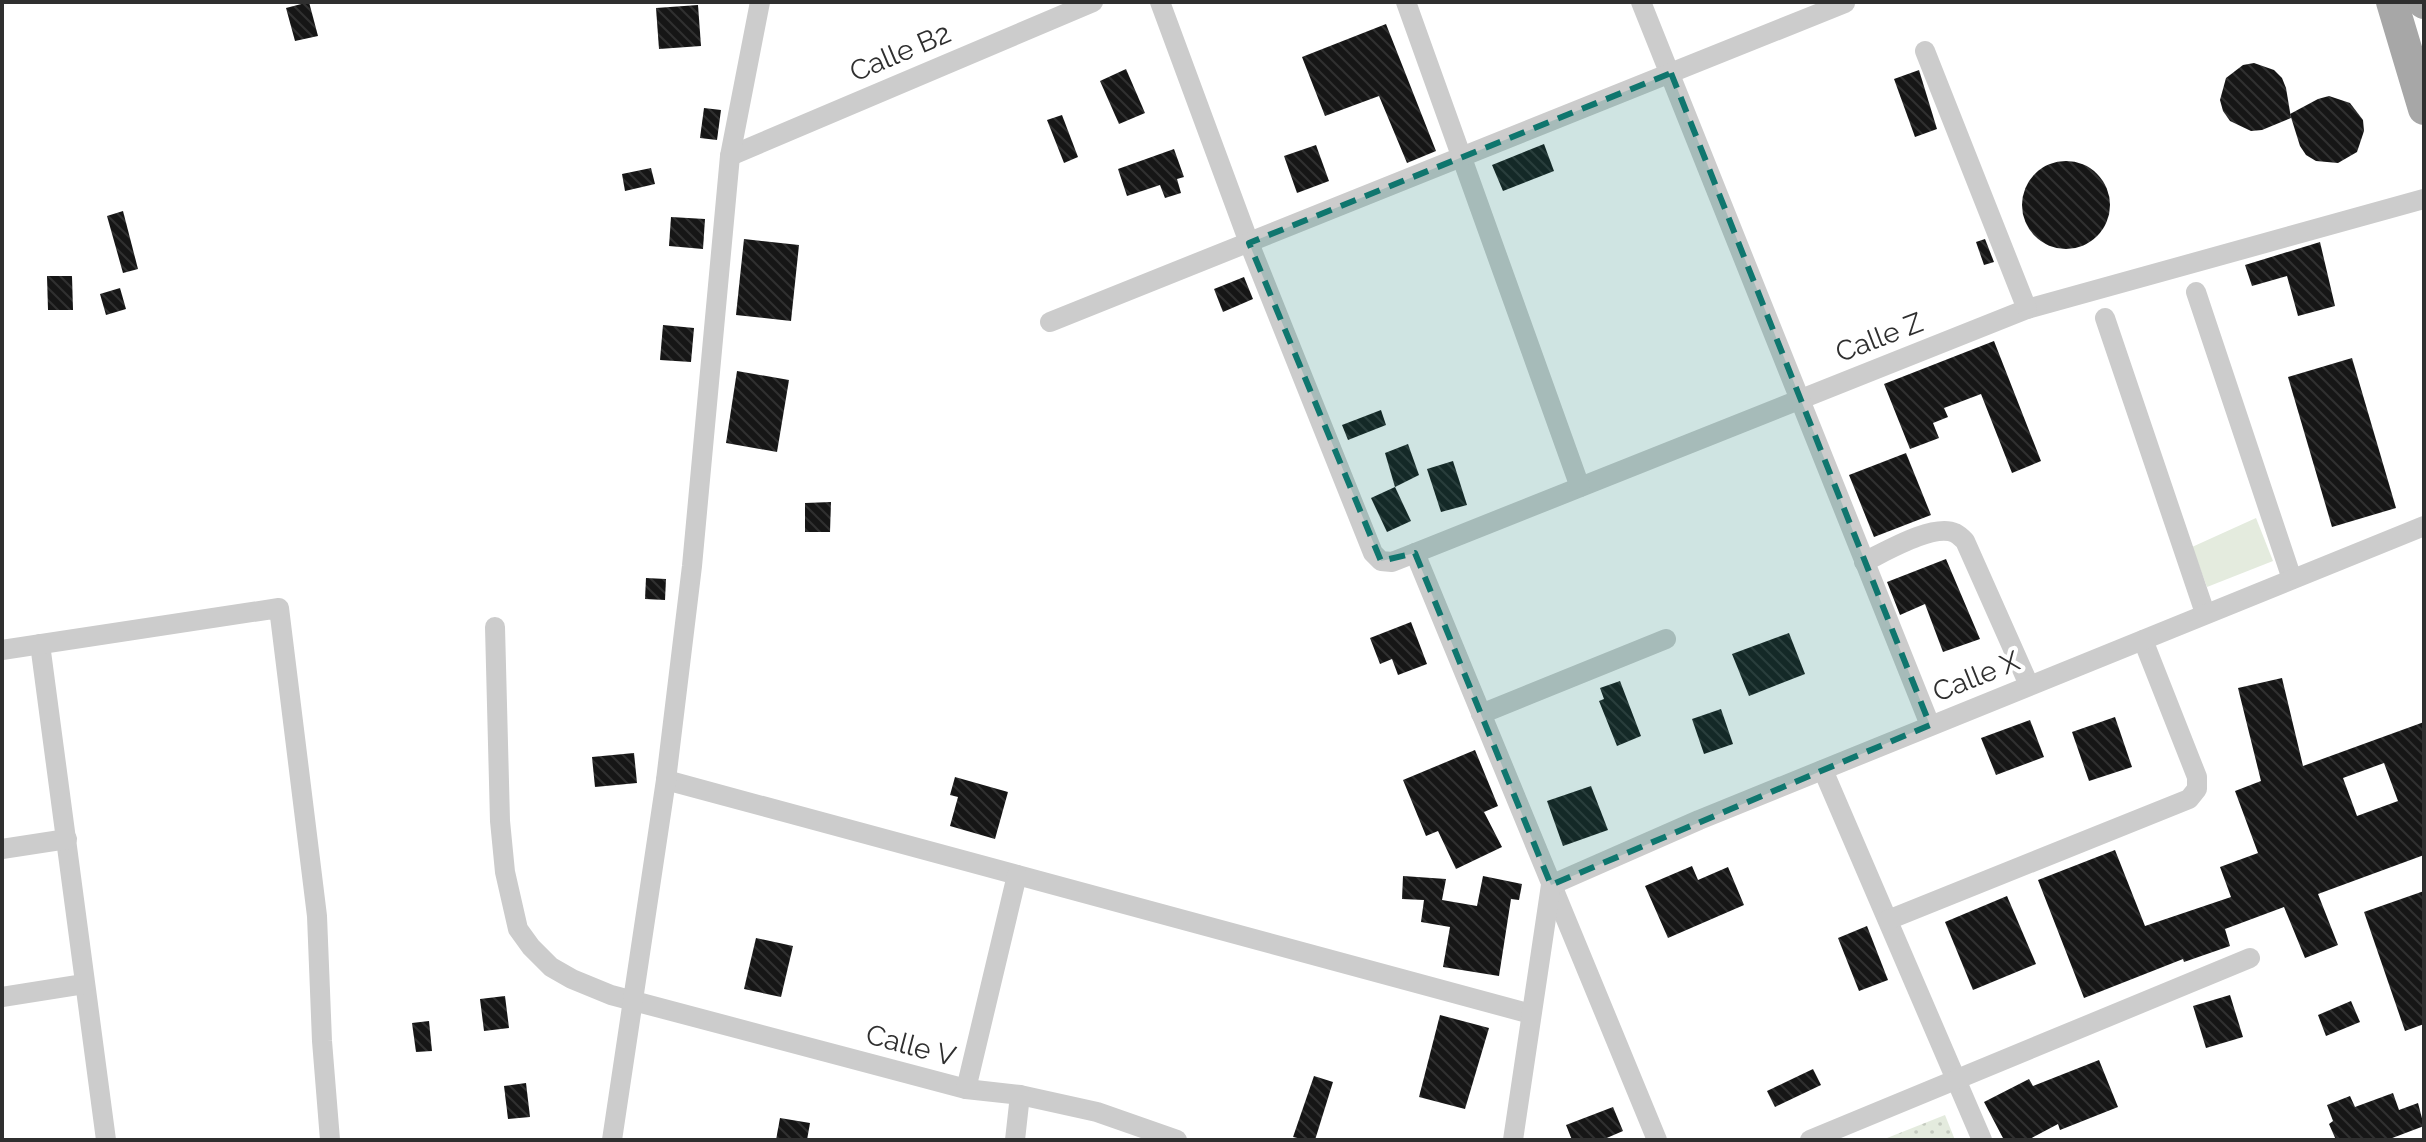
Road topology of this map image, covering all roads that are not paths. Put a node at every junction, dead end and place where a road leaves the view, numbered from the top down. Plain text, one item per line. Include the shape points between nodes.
1 (760, 2) edge
2 (1093, 2) edge
3 (1160, 2) edge
4 (1406, 2) edge
5 (1641, 2) edge
6 (2392, 2) edge
7 (1845, 3) edge
8 (1925, 51) dead end
9 (1671, 73) junction
10 (2424, 109) edge
11 (730, 156) junction
12 (1462, 157) junction
13 (2424, 199) edge
14 (1249, 243) junction
15 (2196, 292) dead end
16 (2027, 309) junction
17 (2105, 318) dead end
18 (1050, 322) dead end
19 (1799, 398) junction
20 (1580, 487) junction
21 (2424, 526) edge
22 (1415, 553) junction
23 (1864, 562) junction
24 (2292, 579) junction
25 (2205, 613) junction
26 (495, 627) dead end
27 (1666, 639) dead end
28 (2143, 640) junction
29 (40, 644) junction
30 (2, 650) edge
31 (2029, 685) junction
32 (1481, 714) junction
33 (1930, 725) junction
34 (1823, 770) junction
35 (666, 780) junction
36 (67, 839) junction
37 (2, 849) edge
38 (1017, 875) junction
39 (1551, 885) junction
40 (1888, 920) junction
41 (2250, 958) dead end
42 (84, 984) junction
43 (2, 997) edge
44 (632, 1000) junction
45 (1531, 1014) junction
46 (1955, 1078) junction
47 (966, 1089) junction
48 (1020, 1095) junction
49 (106, 1140) edge
50 (330, 1140) edge
51 (612, 1140) edge
52 (1015, 1140) edge
53 (1177, 1140) edge
54 (1513, 1140) edge
55 (1657, 1140) edge
56 (1810, 1140) edge
57 (1982, 1140) edge

1 - 11 street
2 - 11 street, Calle B2
3 - 14 street
4 - 12 street
5 - 9 street
6 - 10 main road
7 - 9 street
8 - 16 street
9 - 12 street
9 - 19 street
11 - 35 street via 692,566
12 - 14 street
12 - 20 street
13 - 16 street, Calle Z
14 - 18 street
14 - 22 street, Calle Z via 1373,553 1392,562
15 - 24 street
16 - 19 street, Calle Z
17 - 25 street
19 - 20 street, Calle Z
19 - 23 street
20 - 22 street, Calle Z
21 - 24 street, Calle X
22 - 32 street
23 - 31 street via 1922,535 1955,533 1965,541
23 - 33 street
24 - 25 street, Calle X
25 - 28 street, Calle X
26 - 44 street, Calle V via 500,821 518,929 551,967
27 - 32 street
28 - 31 street, Calle X
28 - 40 street via 2197,777 2197,789 2189,799
29 - 30 street
29 - 36 street
29 - 50 street via 279,608 317,916
31 - 33 street, Calle X
32 - 39 street
33 - 34 street, Calle X
34 - 39 street, Calle X
34 - 40 street
35 - 38 street
35 - 44 street
36 - 37 street
36 - 42 street
38 - 45 street
38 - 47 street
39 - 45 street
39 - 55 street
40 - 46 street
41 - 46 street
42 - 43 street
42 - 49 street
44 - 47 street, Calle V
44 - 51 street
45 - 54 street
46 - 56 street
46 - 57 street
47 - 48 street, Calle V
48 - 52 street
48 - 53 street, Calle V via 1097,1112

